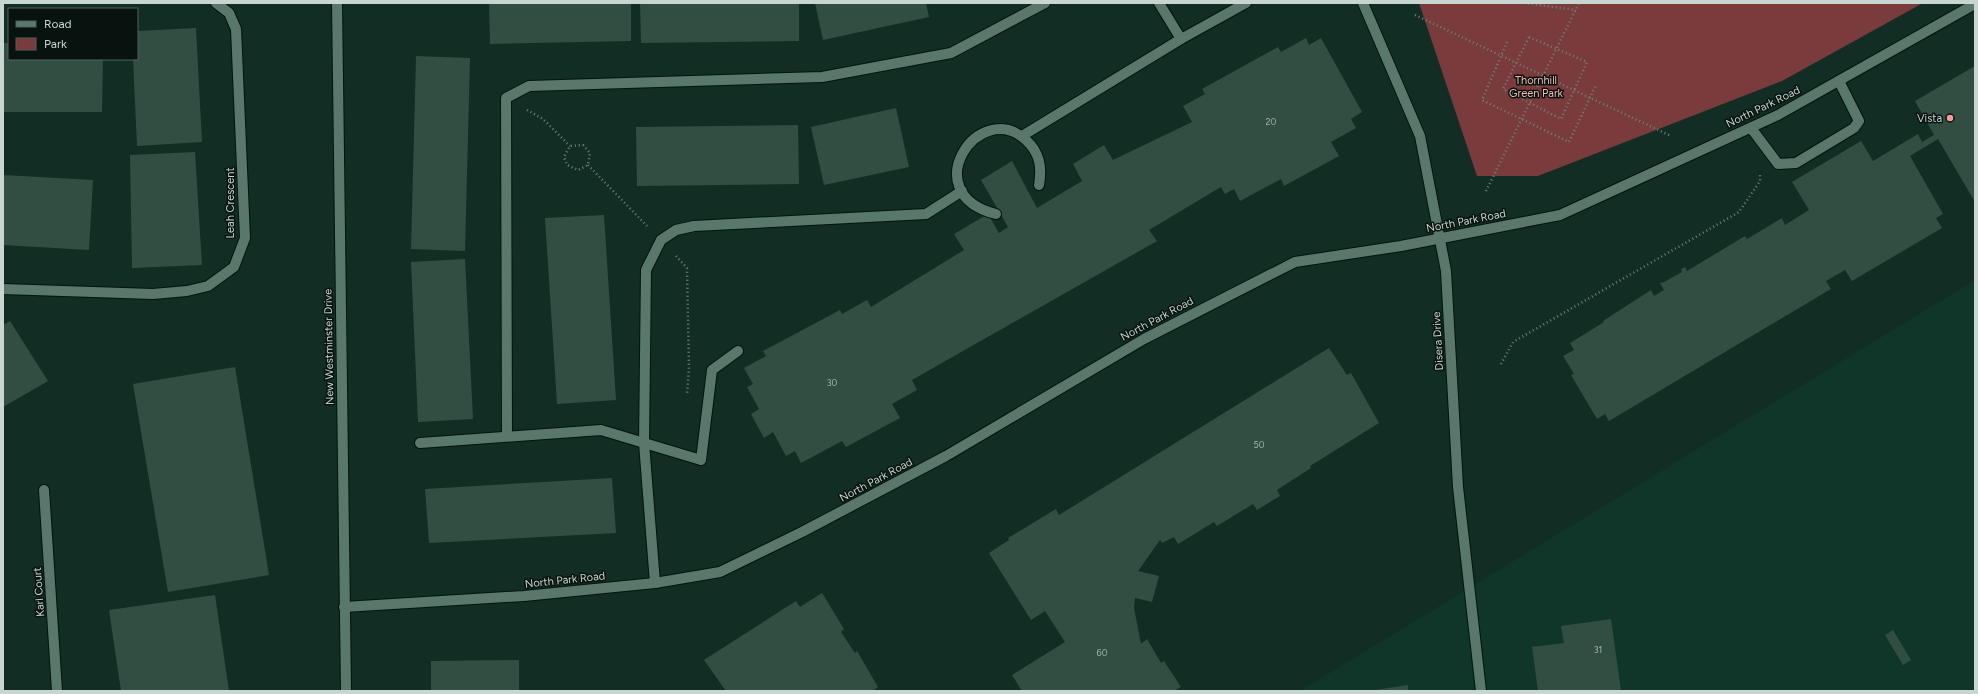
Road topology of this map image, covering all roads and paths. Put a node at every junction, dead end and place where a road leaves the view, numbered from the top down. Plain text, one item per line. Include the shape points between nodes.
1 (216, 3) edge
2 (337, 3) edge
3 (1045, 3) edge
4 (1159, 3) edge
5 (1246, 3) edge
6 (1364, 3) edge
7 (1524, 3) edge
8 (1579, 3) edge
9 (1975, 4) edge
10 (1576, 10) junction
11 (1415, 15) dead end
12 (1181, 40) junction
13 (1507, 42) dead end
14 (1557, 49) junction
15 (1501, 56) junction
16 (1516, 64) junction
17 (1544, 77) junction
18 (1839, 81) junction
19 (1596, 85) dead end
20 (1574, 91) junction
21 (506, 98) junction
22 (1589, 99) junction
23 (1531, 104) junction
24 (1523, 119) junction
25 (1751, 128) junction
26 (1022, 136) junction
27 (1672, 136) dead end
28 (570, 146) junction
29 (1759, 167) dead end
30 (1039, 185) dead end
31 (1486, 191) dead end
32 (962, 192) junction
33 (996, 214) dead end
34 (1440, 238) junction
35 (3, 289) edge
36 (738, 351) dead end
37 (1500, 364) dead end
38 (507, 436) junction
39 (420, 443) dead end
40 (644, 443) junction
41 (44, 490) dead end
42 (655, 583) junction
43 (344, 607) junction
44 (57, 691) edge
45 (346, 691) edge
46 (1481, 691) edge

1 - 35 street, Leah Crescent via 229,13 236,29 245,238 234,267 208,286 187,291 153,294
2 - 43 street, New Westminster Drive
3 - 21 street via 951,53 822,77 529,86
4 - 12 street
5 - 12 street
6 - 34 street, Disera Drive via 1420,136
7 - 10 path
8 - 10 path
9 - 18 street, North Park Road
10 - 14 path
11 - 15 path
12 - 26 street
13 - 15 path
14 - 16 path via 1529,37
14 - 17 path
14 - 20 path via 1588,62
15 - 16 path
15 - 24 path via 1482,100
16 - 17 path
16 - 23 path via 1503,89
17 - 20 path
17 - 23 path
18 - 25 street, North Park Road
18 - 25 street via 1859,121 1854,128 1796,163 1778,164
19 - 22 path
20 - 22 path
20 - 23 path via 1561,118
21 - 28 path via 543,119
21 - 38 street
22 - 24 path via 1569,142
22 - 27 path
23 - 24 path
24 - 31 path
25 - 34 street, North Park Road via 1560,215
26 - 30 street via 1039,158
26 - 32 street via 1009,131 995,130 970,141 962,152 958,165 957,179
28 - 28 path via 583,145 590,153 588,165 578,170 567,165 564,157
29 - 37 path via 1760,181 1739,212 1513,342
32 - 33 street via 970,203
32 - 40 street via 926,214 694,226 676,230 661,240 646,270
34 - 42 street, North Park Road via 1295,262 1144,339 946,456 802,532 720,572
34 - 46 street, Disera Drive via 1446,271 1458,487
36 - 40 street via 712,370 701,460
38 - 39 street
38 - 40 street via 601,430
40 - 42 street
41 - 44 street, Karl Court
42 - 43 street, North Park Road via 524,596
43 - 45 street, New Westminster Drive

